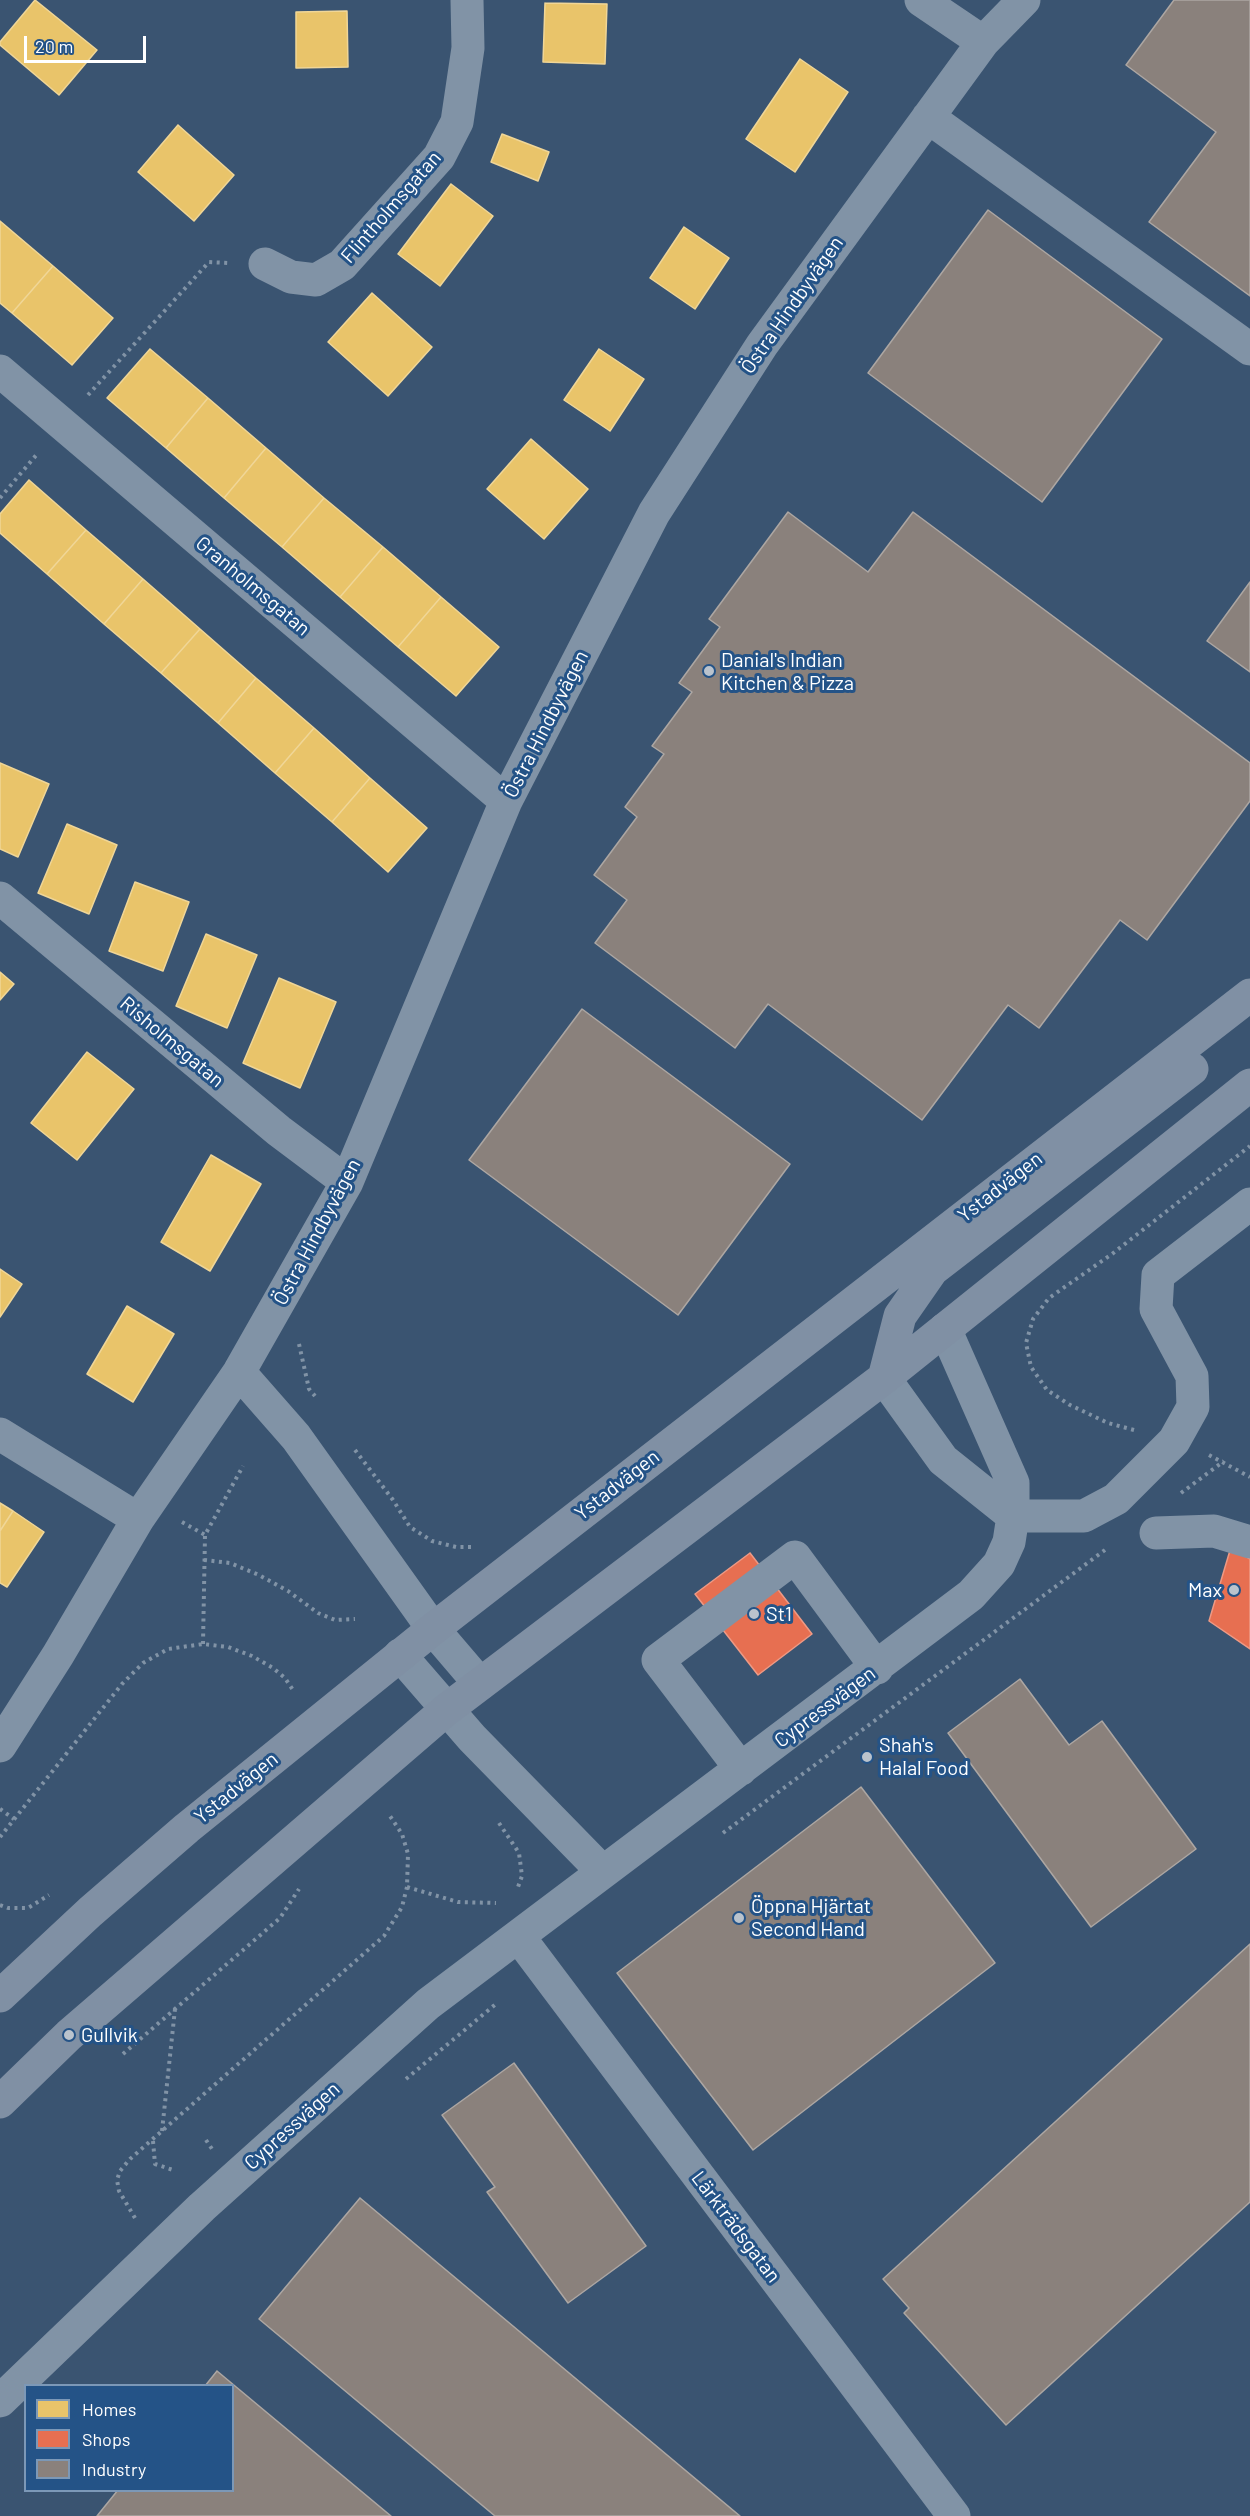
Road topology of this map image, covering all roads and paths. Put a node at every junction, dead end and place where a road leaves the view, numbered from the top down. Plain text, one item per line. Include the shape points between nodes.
1 (467, 0) edge
2 (921, 0) edge
3 (1024, 0) edge
4 (983, 42) junction
5 (928, 117) junction
6 (266, 264) joint
7 (1250, 349) edge
8 (0, 371) edge
9 (62, 423) junction
10 (0, 498) edge
11 (507, 801) junction
12 (0, 898) edge
13 (1250, 995) edge
14 (1250, 1023) edge
15 (1250, 1085) edge
16 (1250, 1146) edge
17 (347, 1182) junction
18 (1250, 1204) edge
19 (287, 1287) junction
20 (945, 1329) junction
21 (239, 1372) junction
22 (884, 1378) junction
23 (316, 1398) dead end
24 (0, 1434) edge
25 (1174, 1441) junction
26 (351, 1444) dead end
27 (243, 1466) dead end
28 (1250, 1477) edge
29 (1013, 1516) junction
30 (138, 1519) junction
31 (180, 1521) dead end
32 (1156, 1533) dead end
33 (205, 1535) junction
34 (1250, 1542) edge
35 (476, 1547) dead end
36 (204, 1560) junction
37 (355, 1619) dead end
38 (433, 1629) junction
39 (987, 1638) dead end
40 (203, 1644) junction
41 (400, 1655) junction
42 (877, 1668) junction
43 (480, 1684) junction
44 (293, 1690) dead end
45 (446, 1710) junction
46 (0, 1746) edge
47 (741, 1769) junction
48 (0, 1809) edge
49 (388, 1813) dead end
50 (492, 1814) dead end
51 (14, 1819) junction
52 (718, 1836) dead end
53 (0, 1837) edge
54 (603, 1872) junction
55 (304, 1882) dead end
56 (407, 1887) junction
57 (517, 1890) dead end
58 (53, 1893) dead end
59 (501, 1904) dead end
60 (0, 1905) edge
61 (519, 1937) junction
62 (540, 1967) junction
63 (0, 1996) edge
64 (175, 2008) junction
65 (470, 2025) dead end
66 (123, 2054) dead end
67 (0, 2102) edge
68 (162, 2132) junction
69 (153, 2140) junction
70 (173, 2170) dead end
71 (137, 2223) dead end
72 (0, 2401) edge
73 (954, 2516) edge

1 - 6 street, Flintholmsgatan via 468,48 457,122 439,157 342,265 316,280 291,277
2 - 4 street
3 - 4 street, Östra Hindbyvägen
4 - 5 street, Östra Hindbyvägen
5 - 7 street
5 - 11 street, Östra Hindbyvägen via 762,345 654,513
6 - 9 path via 209,262
8 - 9 street, Granholmsgatan
9 - 10 path
9 - 11 street, Granholmsgatan
11 - 17 street, Östra Hindbyvägen
12 - 17 street, Risholmsgatan via 279,1131
13 - 38 main road, Ystadvägen
14 - 22 main road, Ystadvägen via 932,1270 900,1316
15 - 20 main road
16 - 25 path via 1049,1298 1033,1319 1026,1343 1030,1367 1047,1390 1070,1406 1108,1423
17 - 19 street, Östra Hindbyvägen
18 - 25 street via 1158,1275 1156,1309 1192,1376 1192,1407
19 - 21 street, Östra Hindbyvägen
19 - 23 path via 309,1389
20 - 22 main road
20 - 29 street, Cypressvägen via 1013,1483
21 - 30 street, Östra Hindbyvägen
21 - 38 street via 296,1437
22 - 29 street via 943,1460
22 - 43 main road
24 - 30 street
25 - 28 path via 1224,1461
25 - 29 street via 1116,1499 1084,1516
26 - 35 path via 410,1527 432,1541
27 - 33 path
29 - 42 street, Cypressvägen via 1009,1542 999,1564 971,1596
30 - 46 street, Östra Hindbyvägen
31 - 33 path
32 - 34 street via 1214,1531
33 - 36 path
36 - 37 path via 230,1563 259,1575 335,1620
36 - 40 path
38 - 41 main road, Ystadvägen
38 - 43 street
39 - 52 path
40 - 44 path via 228,1647 252,1656 273,1668
40 - 51 path via 168,1649 143,1663
41 - 45 street
41 - 63 main road, Ystadvägen via 187,1828
42 - 47 street, Cypressvägen
42 - 47 street via 795,1557 658,1659
43 - 45 main road
45 - 54 street
45 - 67 main road via 69,2035
47 - 54 street, Cypressvägen
48 - 51 path
49 - 56 path via 402,1834 408,1854
50 - 57 path via 519,1853 522,1876
51 - 53 path
54 - 61 street, Cypressvägen
55 - 64 path via 280,1918
56 - 59 path via 458,1902
56 - 68 path via 402,1907 384,1936
58 - 60 path via 28,1908
61 - 62 street, Lärkträdsgatan
61 - 72 street, Cypressvägen via 429,2004 338,2085 202,2208
62 - 65 path
62 - 73 street, Lärkträdsgatan
64 - 66 path
64 - 68 path
68 - 69 path
69 - 70 path via 155,2164
69 - 71 path via 130,2159 117,2180 118,2191

